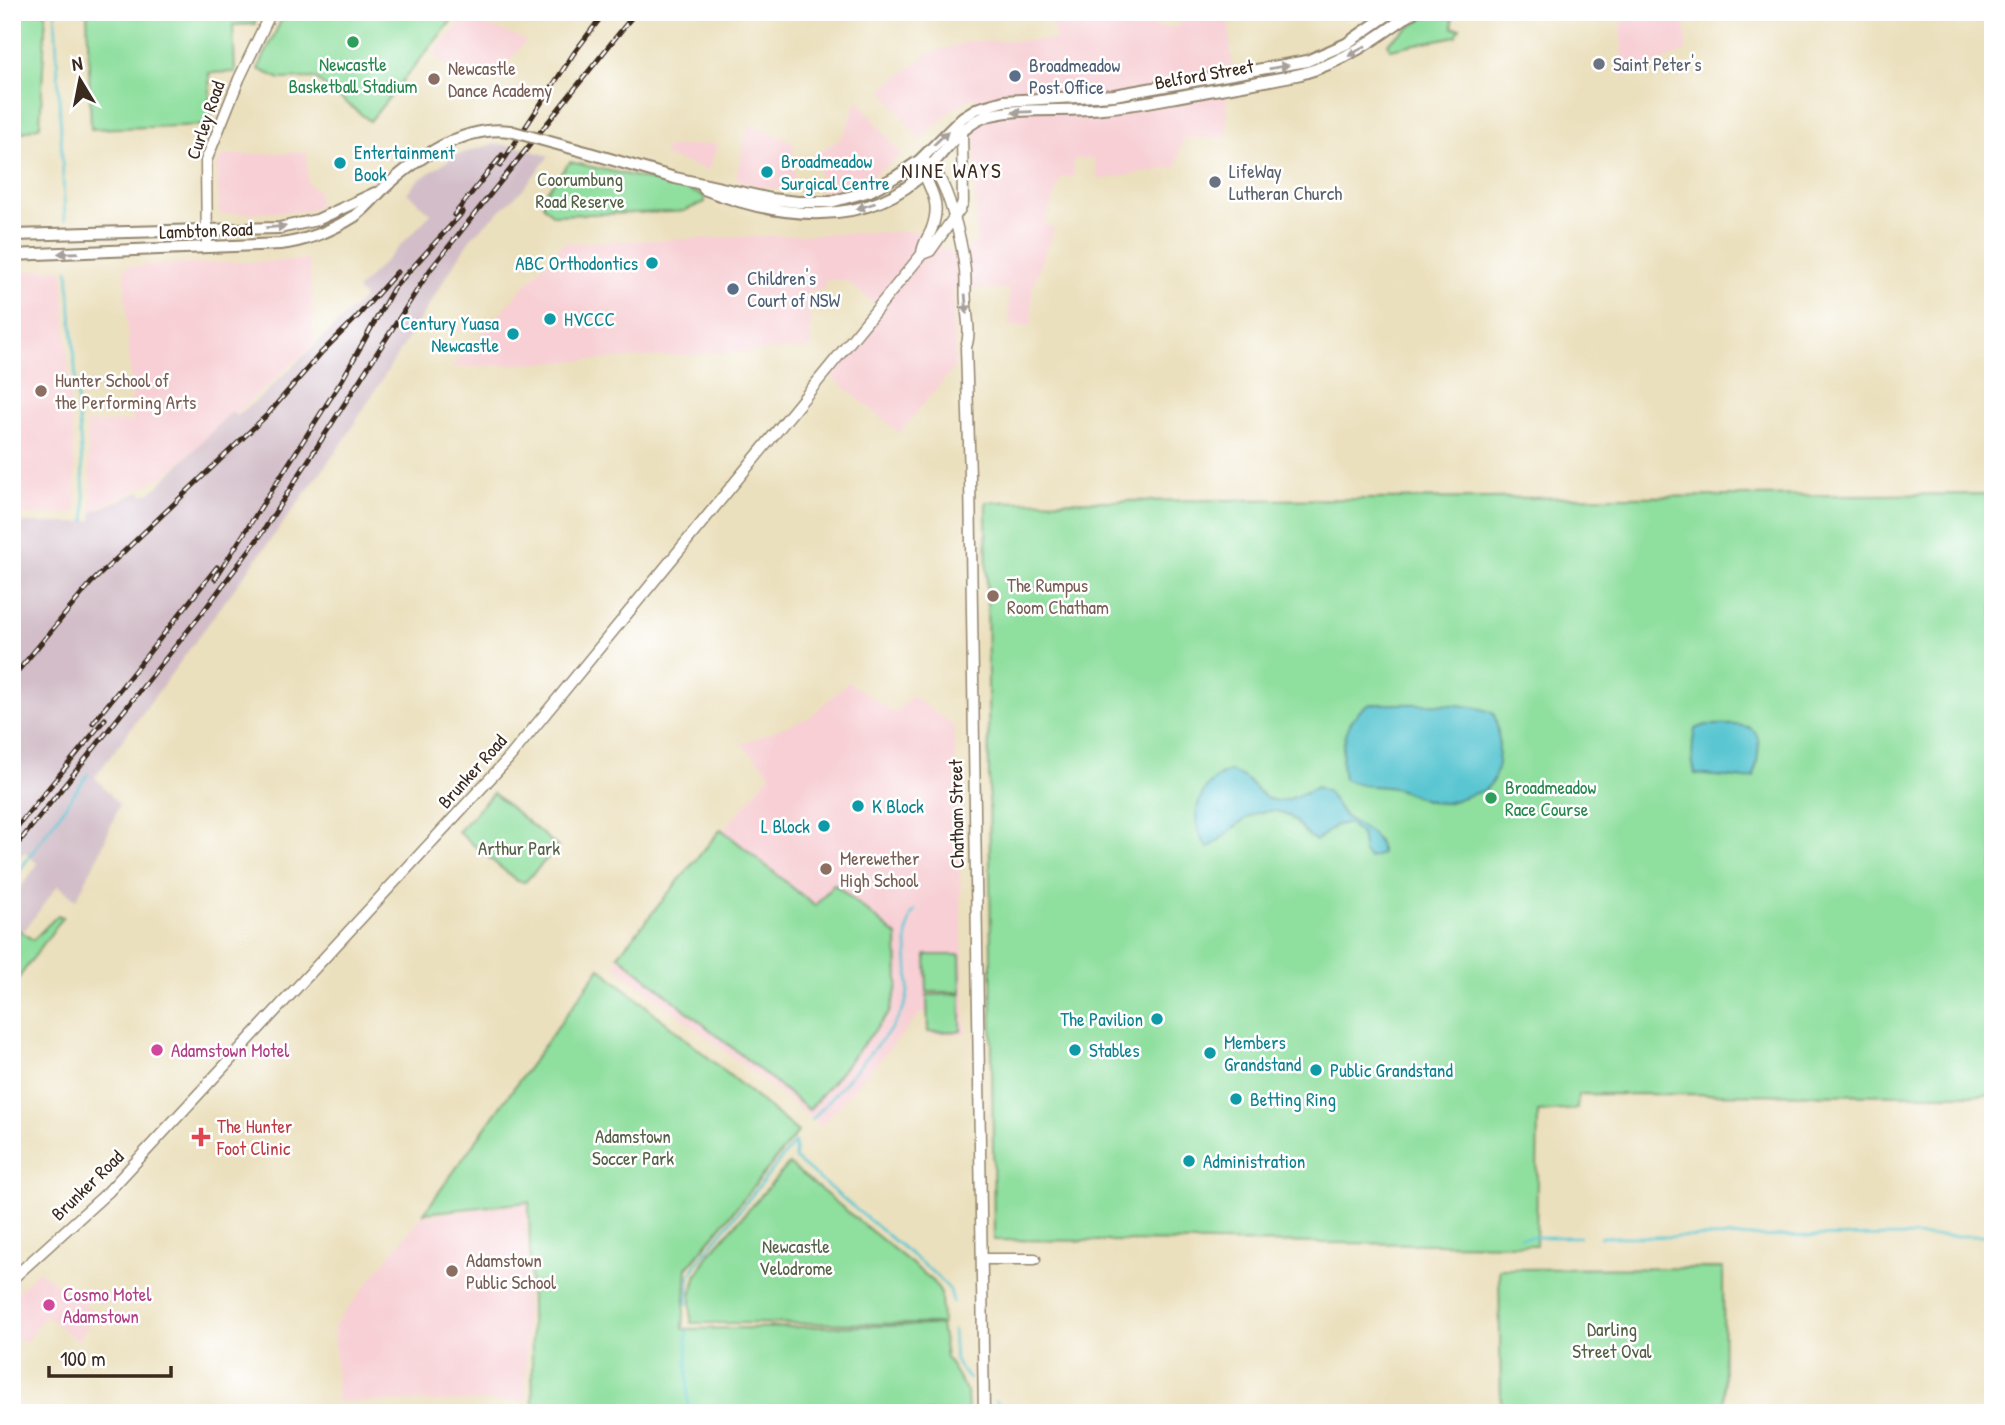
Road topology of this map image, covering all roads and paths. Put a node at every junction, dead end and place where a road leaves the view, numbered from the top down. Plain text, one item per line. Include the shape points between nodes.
1 (271, 12) edge
2 (1392, 12) edge
3 (1413, 12) edge
4 (962, 132) junction
5 (920, 160) junction
6 (928, 169) junction
7 (675, 178) junction
8 (384, 189) junction
9 (954, 218) junction
10 (207, 230) junction
11 (12, 235) edge
12 (207, 247) junction
13 (922, 254) junction
14 (12, 255) edge
15 (982, 1259) junction
16 (1035, 1259) dead end
17 (12, 1279) edge
18 (984, 1413) edge

1 - 10 main road, Curley Road via 206,161
5 -> 2 main road, Belford Street via 976,109 1017,100 1114,95 1307,61 1346,44
3 -> 4 main road, Belford Street via 1351,55 1301,74 1105,108 992,114
4 - 6 main road, Belford Street
4 - 9 main road, Chatham Street via 963,197
5 - 6 main road
5 - 7 main road, Lambton Road via 870,191 831,202 778,200
6 -> 7 main road, Lambton Road via 881,201 827,214 761,206
6 - 9 main road, Chatham Street via 944,185
6 - 13 main road, Brunker Road via 936,209
7 - 8 main road, Lambton Road, bridge via 510,131 485,131 436,149
10 -> 8 main road, Lambton Road via 299,225
8 - 12 main road, Lambton Road via 356,215 309,239
9 - 13 main road, Brunker Road via 930,251
9 -> 15 main road, Chatham Street via 965,270 969,339
10 - 11 main road, Lambton Road
10 - 12 main road, Curley Road
12 -> 14 main road, Lambton Road
13 - 17 main road, Brunker Road via 509,758 108,1192
15 - 16 main road
15 - 18 main road, Chatham Street

